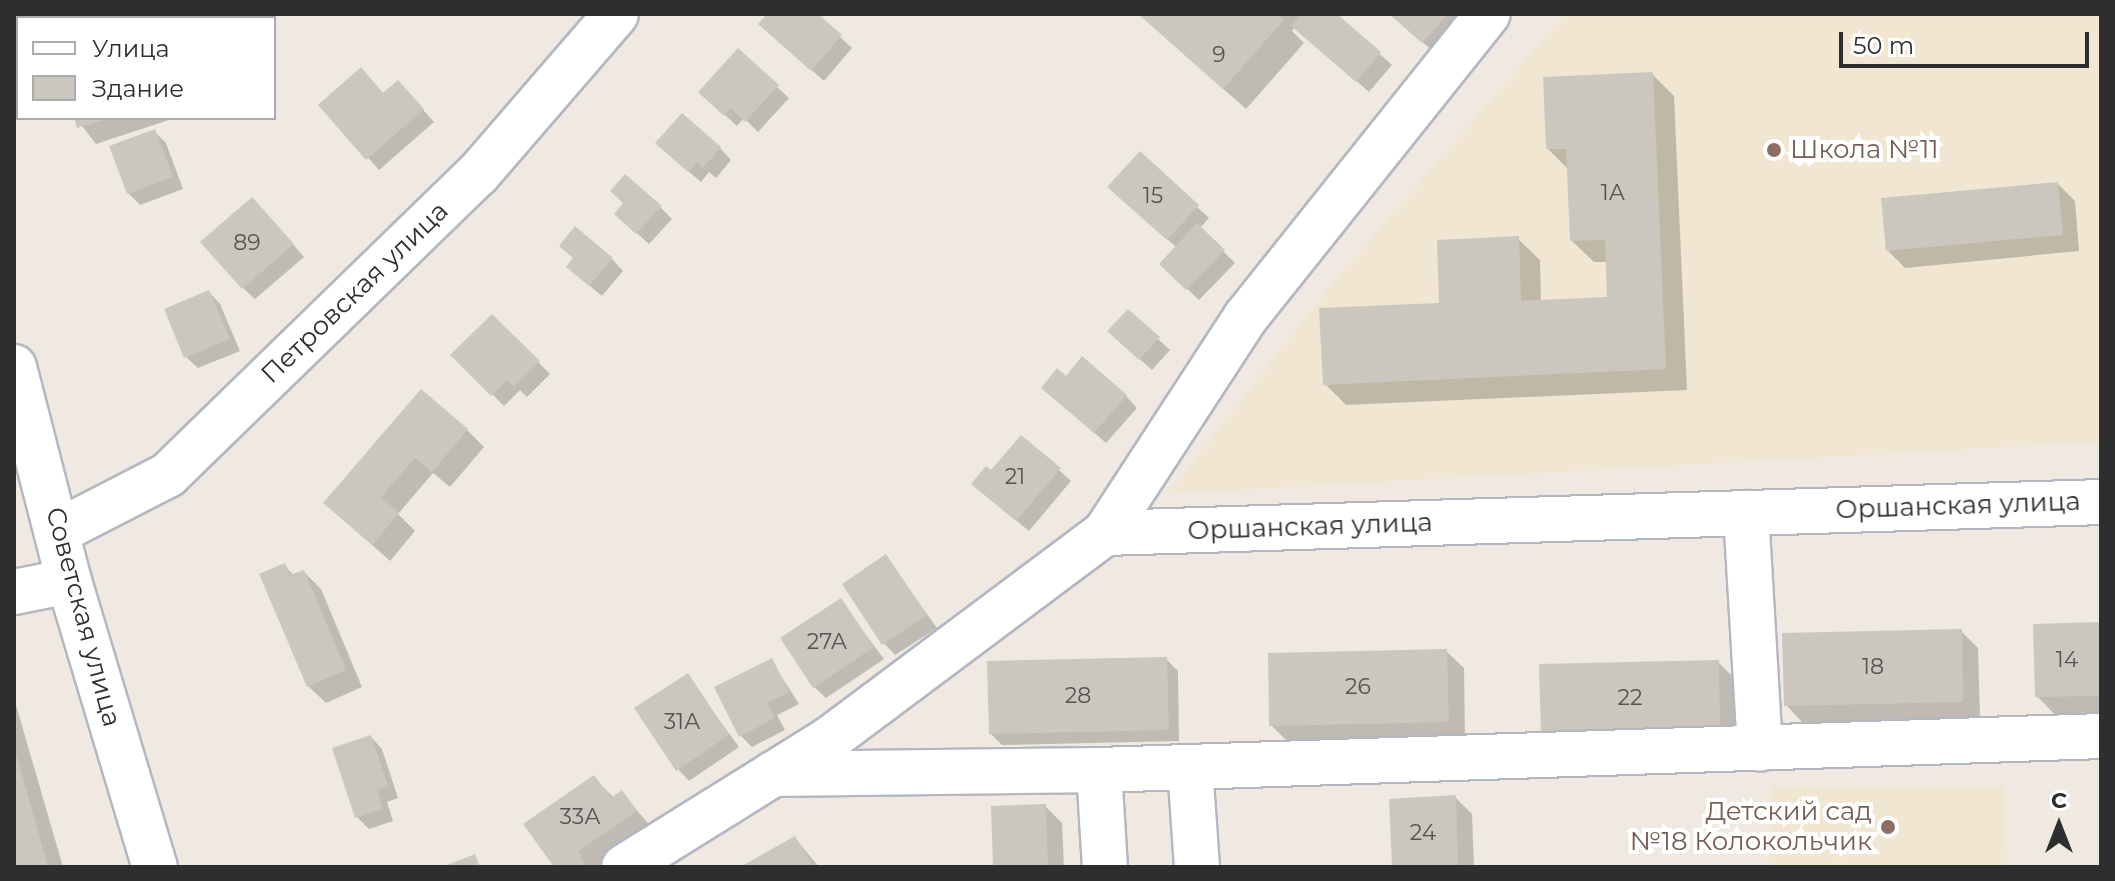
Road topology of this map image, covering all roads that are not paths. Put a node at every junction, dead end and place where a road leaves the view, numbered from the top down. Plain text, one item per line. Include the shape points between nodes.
1 (616, 14) edge
2 (1488, 14) edge
3 (14, 367) edge
4 (2101, 502) edge
5 (1746, 513) junction
6 (59, 531) junction
7 (1105, 533) junction
8 (69, 581) junction
9 (14, 592) edge
10 (2101, 736) edge
11 (1760, 749) junction
12 (1190, 767) junction
13 (1099, 770) junction
14 (773, 774) junction
15 (155, 867) edge
16 (624, 867) edge
17 (1105, 867) edge
18 (1197, 867) edge

1 - 6 street, Петровская улица via 478,174 168,475
2 - 7 street via 1245,318
3 - 6 street, Советская улица
4 - 5 street, Оршанская улица
5 - 7 street, Оршанская улица
5 - 11 street
6 - 8 street, Советская улица
7 - 14 street via 831,738
8 - 9 street
8 - 15 street, Советская улица
10 - 11 street
11 - 12 street
12 - 13 street
12 - 18 street
13 - 14 street
13 - 17 street
14 - 16 street

